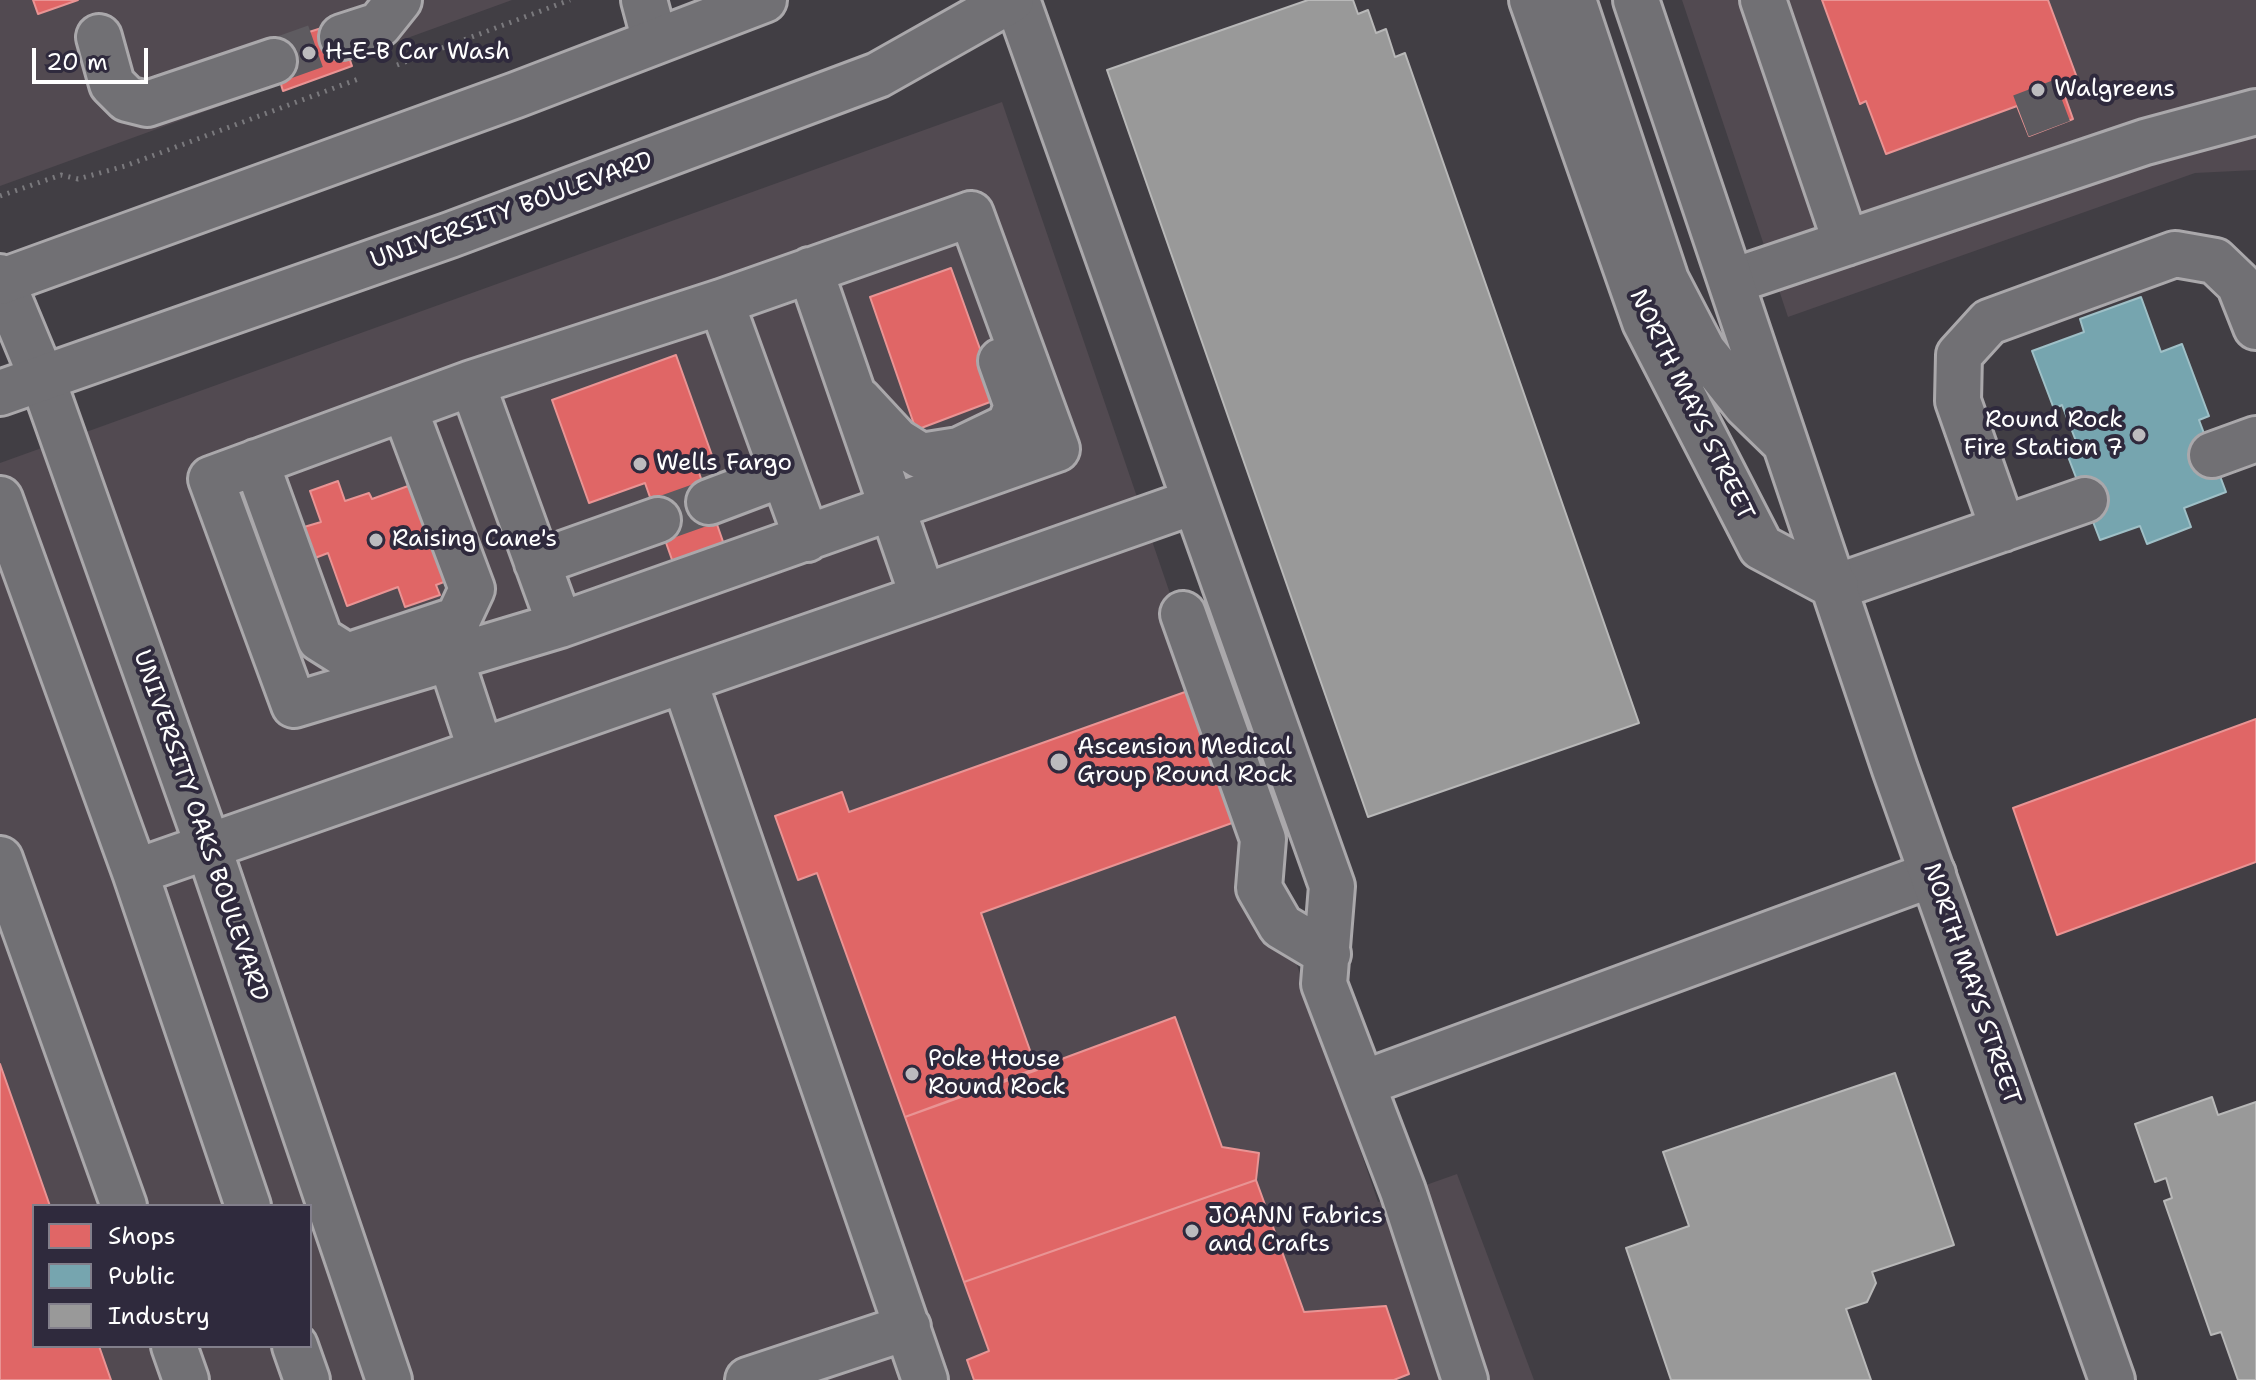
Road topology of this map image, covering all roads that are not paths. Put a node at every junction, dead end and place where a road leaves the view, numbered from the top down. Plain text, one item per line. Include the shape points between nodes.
1 (399, 0) edge
2 (764, 0) edge
3 (1011, 0) edge
4 (1017, 0) edge
5 (1532, 0) edge
6 (1573, 0) edge
7 (1636, 0) edge
8 (1763, 0) edge
9 (650, 20) edge
10 (99, 37) dead end
11 (342, 37) tunnel mouth
12 (274, 61) tunnel mouth
13 (2256, 112) edge
14 (951, 221) junction
15 (1846, 243) junction
16 (810, 270) junction
17 (1, 280) edge
18 (1733, 281) junction
19 (721, 302) junction
20 (2256, 327) edge
21 (42, 378) junction
22 (472, 383) junction
23 (850, 390) junction
24 (0, 393) edge
25 (405, 410) junction
26 (2256, 439) edge
27 (1789, 448) junction
28 (2212, 455) dead end
29 (256, 462) junction
30 (783, 474) junction
31 (0, 499) edge
32 (2085, 500) dead end
33 (709, 502) tunnel mouth
34 (1193, 502) junction
35 (891, 511) junction
36 (658, 520) tunnel mouth
37 (2003, 529) junction
38 (807, 539) junction
39 (537, 563) junction
40 (1836, 587) junction
41 (923, 597) junction
42 (1183, 614) dead end
43 (560, 625) junction
44 (450, 657) junction
45 (684, 680) junction
46 (481, 751) junction
47 (208, 846) junction
48 (0, 859) edge
49 (135, 872) junction
50 (1933, 874) junction
51 (1328, 954) junction
52 (1364, 1083) junction
53 (123, 1204) edge
54 (247, 1204) edge
55 (908, 1327) junction
56 (175, 1348) edge
57 (296, 1348) edge
58 (186, 1380) edge
59 (307, 1380) edge
60 (389, 1380) edge
61 (748, 1380) edge
62 (925, 1380) edge
63 (1465, 1380) edge
64 (2112, 1380) edge

1 - 11 main road via 379,25
2 - 9 main road
3 - 21 main road, UNIVERSITY BOULEVARD via 878,75 450,235
4 - 34 main road
5 - 40 main road, NORTH MAYS STREET via 1645,322 1761,547
6 - 27 main road, NORTH MAYS STREET via 1666,280 1703,351
7 - 18 main road, NORTH MAYS STREET
8 - 15 main road
9 - 17 main road via 516,95
10 - 12 main road via 112,84 127,99 147,104
13 - 15 main road via 2145,142
14 - 16 main road
14 - 23 main road via 1017,406 1009,426 959,450 921,456 897,441
14 - 35 main road via 971,214 1057,449
15 - 18 main road
16 - 19 main road
16 - 23 main road
17 - 21 main road, UNIVERSITY OAKS BOULEVARD
18 - 27 main road, NORTH MAYS STREET
19 - 22 main road
19 - 30 main road
20 - 37 main road via 2239,284 2215,261 2175,254 1989,322 1959,355 1958,401
21 - 24 main road, UNIVERSITY BOULEVARD
21 - 47 main road, UNIVERSITY OAKS BOULEVARD
22 - 25 main road
22 - 39 main road
23 - 35 main road
25 - 29 main road
25 - 29 main road via 472,589 458,619 347,656 320,639
26 - 28 main road
27 - 40 main road, NORTH MAYS STREET
29 - 44 main road via 211,479 294,705
30 - 33 main road
30 - 38 main road
31 - 49 main road
32 - 37 main road
34 - 41 main road
34 - 51 main road via 1332,886
35 - 38 main road
35 - 41 main road
36 - 39 main road
37 - 40 main road
38 - 43 main road
39 - 43 main road
40 - 50 main road, NORTH MAYS STREET
41 - 45 main road
42 - 51 main road via 1263,839 1259,888 1281,926
43 - 44 main road
44 - 46 main road
45 - 46 main road
45 - 55 main road
46 - 47 main road
47 - 49 main road
47 - 60 main road, UNIVERSITY OAKS BOULEVARD
48 - 53 main road
49 - 54 main road
50 - 52 main road
50 - 64 main road, NORTH MAYS STREET
51 - 52 main road via 1324,984
52 - 63 main road
55 - 61 main road
55 - 62 main road
56 - 58 main road
57 - 59 main road

